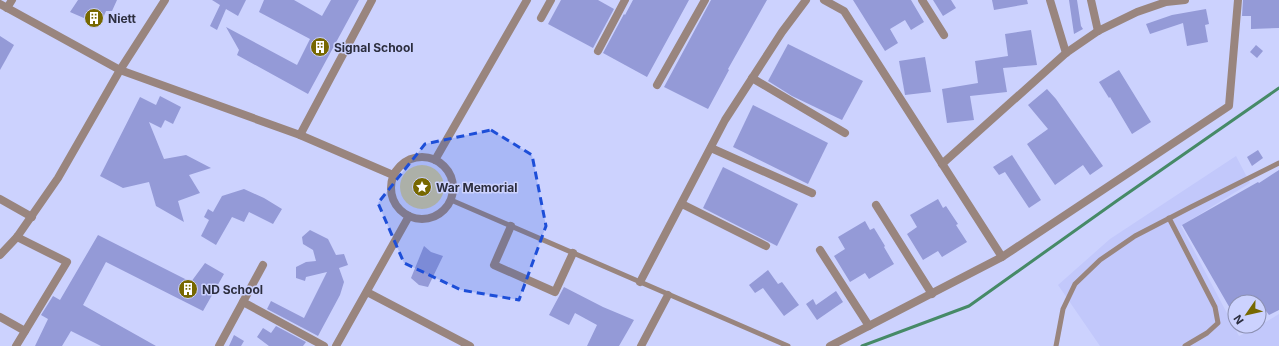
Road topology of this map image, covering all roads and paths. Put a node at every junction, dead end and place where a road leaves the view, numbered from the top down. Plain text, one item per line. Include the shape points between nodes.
1 (12, 0) edge
2 (165, 0) edge
3 (372, 0) edge
4 (527, 0) edge
5 (551, 0) edge
6 (625, 0) edge
7 (705, 0) edge
8 (806, 0) edge
9 (824, 0) edge
10 (922, 0) edge
11 (1050, 0) edge
12 (1091, 0) edge
13 (1185, 0) edge
14 (1238, 0) edge
15 (1166, 1) edge
16 (4, 6) edge
17 (540, 18) dead end
18 (1098, 31) junction
19 (944, 35) dead end
20 (598, 51) dead end
21 (1066, 53) junction
22 (120, 70) junction
23 (752, 78) junction
24 (657, 84) dead end
25 (845, 133) dead end
26 (300, 135) junction
27 (711, 148) junction
28 (435, 160) junction
29 (1279, 163) edge
30 (942, 164) junction
31 (394, 175) junction
32 (812, 193) dead end
33 (0, 199) edge
34 (451, 200) junction
35 (682, 204) junction
36 (876, 205) dead end
37 (409, 216) junction
38 (32, 217) junction
39 (1170, 218) junction
40 (511, 226) junction
41 (17, 238) junction
42 (766, 246) dead end
43 (820, 250) dead end
44 (573, 253) junction
45 (0, 255) edge
46 (1002, 257) junction
47 (263, 265) dead end
48 (640, 282) junction
49 (367, 292) junction
50 (932, 294) junction
51 (668, 295) junction
52 (243, 302) junction
53 (0, 317) edge
54 (14, 325) junction
55 (869, 326) junction
56 (25, 331) junction
57 (17, 345) edge
58 (219, 346) edge
59 (324, 346) edge
60 (336, 346) edge
61 (470, 346) edge
62 (641, 346) edge
63 (788, 346) edge
64 (830, 346) edge
65 (1056, 346) edge
66 (1185, 346) edge

1 - 16 street
2 - 22 street
3 - 26 street
4 - 28 street
5 - 17 street
6 - 20 street
7 - 24 street
8 - 23 street
9 - 30 street via 844,12
10 - 19 street
11 - 21 street
12 - 18 street
13 - 15 street
14 - 46 street via 1229,106
15 - 18 street
16 - 22 street
18 - 21 street
21 - 30 street
22 - 26 street
22 - 38 street via 58,178
23 - 25 street
23 - 27 street via 725,120
26 - 31 street
27 - 32 street
27 - 35 street
28 - 31 street via 416,157 399,167
28 - 34 street via 449,173 453,191
29 - 39 lane
30 - 46 street
31 - 37 street via 391,194 394,203 400,211
33 - 38 street
34 - 37 street via 438,215 428,219
34 - 40 lane
35 - 42 street
35 - 48 street
36 - 50 street
37 - 49 street
38 - 41 street
39 - 65 lane via 1135,236 1100,260 1074,284 1063,309
39 - 66 lane via 1215,307 1218,323
40 - 44 lane
40 - 44 street via 494,265 555,292
41 - 45 street
41 - 56 street via 67,262
43 - 55 street
44 - 48 lane
46 - 50 street
47 - 52 street
48 - 51 lane
49 - 60 street
49 - 61 street
50 - 55 street
51 - 62 street
51 - 63 lane
52 - 58 street
52 - 59 street
53 - 54 street
54 - 56 street
54 - 57 street
55 - 64 street
56 - 57 street

